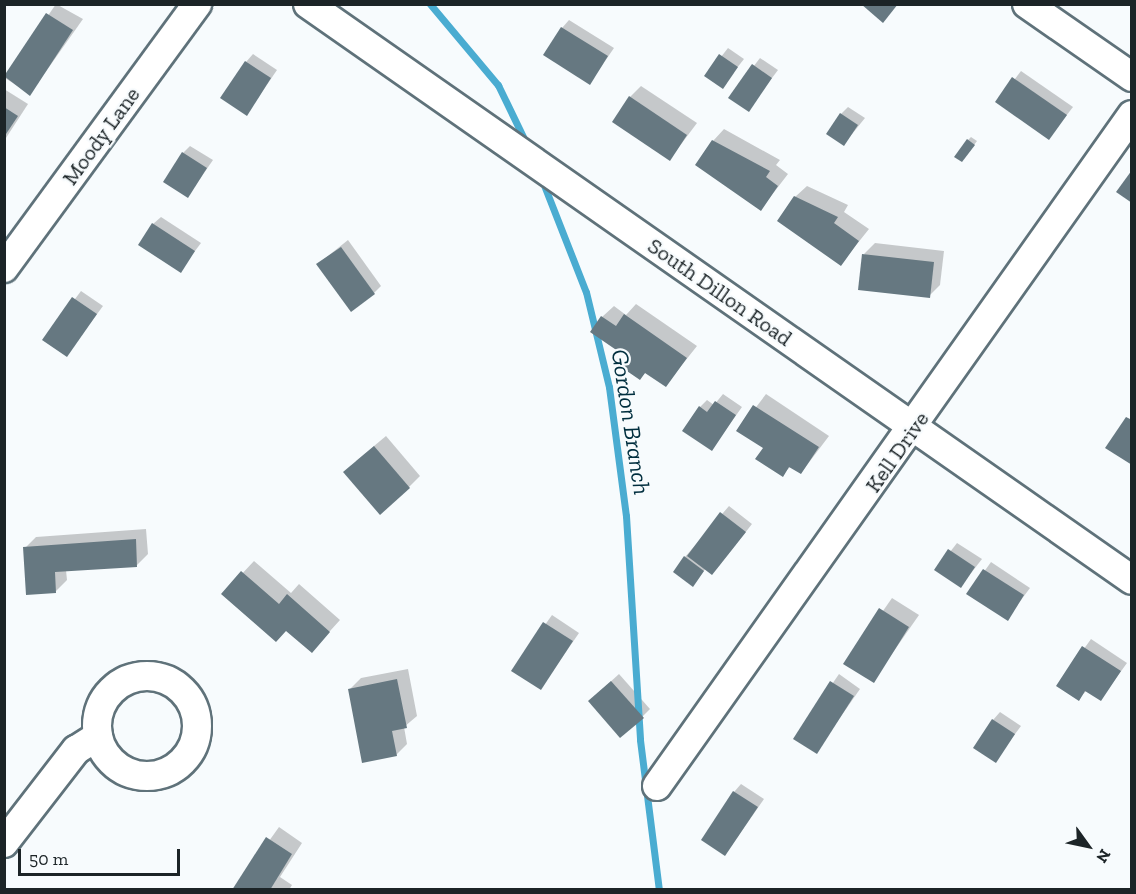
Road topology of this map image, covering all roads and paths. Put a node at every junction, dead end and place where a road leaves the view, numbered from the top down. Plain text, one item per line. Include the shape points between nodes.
1 (197, 4) edge
2 (308, 4) edge
3 (1027, 4) edge
4 (1131, 76) edge
5 (1131, 116) edge
6 (4, 268) edge
7 (914, 428) junction
8 (1131, 580) edge
9 (98, 736) dead end
10 (657, 786) dead end
11 (4, 843) edge

1 - 6 street, Moody Lane
2 - 7 street, South Dillon Road
3 - 4 street
5 - 7 street, Kell Drive
7 - 8 street, South Dillon Road
7 - 10 street, Kell Drive
9 - 11 street via 76,750

